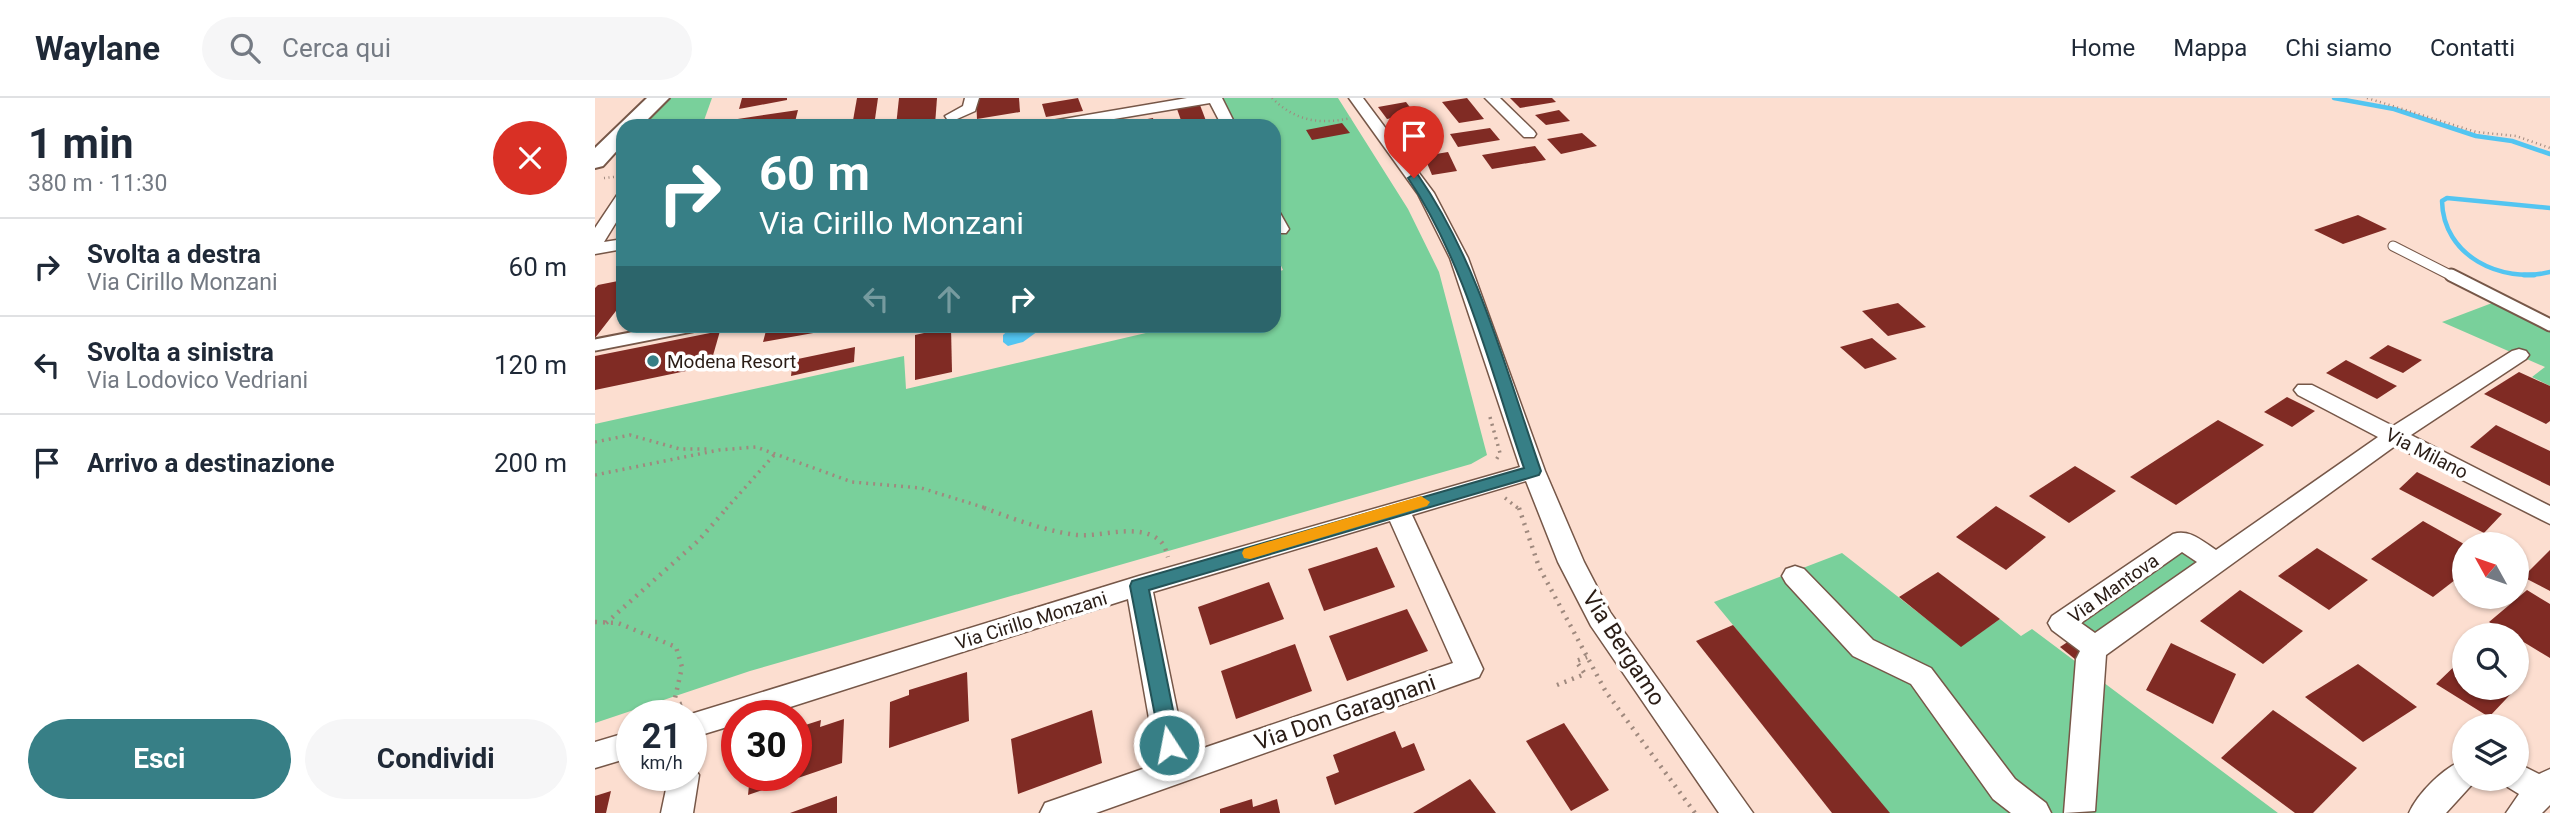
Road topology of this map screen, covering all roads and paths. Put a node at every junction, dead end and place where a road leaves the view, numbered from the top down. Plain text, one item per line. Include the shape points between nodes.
1 (659, 98) edge
2 (949, 98) edge
3 (972, 98) edge
4 (1098, 98) edge
5 (1213, 98) edge
6 (1272, 98) edge
7 (1493, 98) edge
8 (2367, 98) edge
9 (1352, 103) edge
10 (636, 119) edge
11 (951, 119) edge
12 (955, 119) edge
13 (1104, 119) edge
14 (1114, 119) edge
15 (1225, 119) edge
16 (1529, 134) dead end
17 (2550, 148) edge
18 (616, 177) edge
19 (595, 179) edge
20 (616, 209) edge
21 (595, 242) edge
22 (616, 245) edge
23 (2393, 246) dead end
24 (595, 249) edge
25 (2550, 325) edge
26 (656, 333) edge
27 (595, 345) edge
28 (2519, 355) dead end
29 (2305, 390) dead end
30 (1489, 414) dead end
31 (2394, 436) junction
32 (595, 442) edge
33 (719, 450) junction
34 (775, 454) junction
35 (1490, 469) dead end
36 (1533, 471) junction
37 (595, 475) edge
38 (1501, 497) dead end
39 (1397, 509) junction
40 (2550, 516) edge
41 (2216, 562) junction
42 (1173, 576) junction
43 (1795, 576) dead end
44 (1139, 586) junction
45 (595, 622) edge
46 (606, 623) junction
47 (2095, 648) junction
48 (1587, 657) junction
49 (1557, 685) dead end
50 (685, 700) edge
51 (707, 720) edge
52 (616, 749) edge
53 (595, 755) edge
54 (1174, 772) junction
55 (2452, 785) edge
56 (681, 791) edge
57 (2078, 812) edge
58 (677, 813) edge
59 (1056, 813) edge
60 (1695, 813) edge
61 (1737, 813) edge
62 (2035, 813) edge
63 (2425, 813) edge

1 - 10 main road
2 - 11 street
3 - 12 street via 970,108
4 - 13 street
5 - 14 street
5 - 15 street
6 - 9 path via 1288,110 1324,123 1354,120
7 - 16 street
8 - 17 path via 2476,132 2516,136
9 - 36 street, Via Bergamo via 1426,193 1459,258
18 - 19 path
20 - 21 street
22 - 24 street
23 - 25 lane
26 - 27 lane
28 - 31 street, Via Mantova
29 - 31 street, Via Milano
30 - 35 path via 1500,453
31 - 40 street, Via Milano
31 - 41 street, Via Mantova
32 - 33 path via 630,435 680,449
33 - 34 path via 756,447
33 - 37 path
34 - 42 path via 852,482 946,494 1037,527 1079,535 1151,535 1163,543
34 - 46 path via 698,541
36 - 39 street, Via Cirillo Monzani
36 - 61 street, Via Bergamo via 1600,619
38 - 48 path via 1518,506 1539,567
39 - 42 street, Via Cirillo Monzani
39 - 54 street, Via Don Garagnani via 1469,670
41 - 47 street, Via Mantova
41 - 47 street, Via Mantova via 2182,540 2061,623
42 - 44 street, Via Cirillo Monzani
43 - 62 street via 1863,648 1921,676 2004,789
44 - 51 street, Via Cirillo Monzani
44 - 54 street
45 - 46 path
46 - 50 path via 618,623 676,647
47 - 57 street via 2090,659
48 - 49 path via 1576,661 1585,674
48 - 60 path via 1606,692
52 - 53 street
54 - 59 street, Via Don Garagnani
55 - 63 street
56 - 58 street

